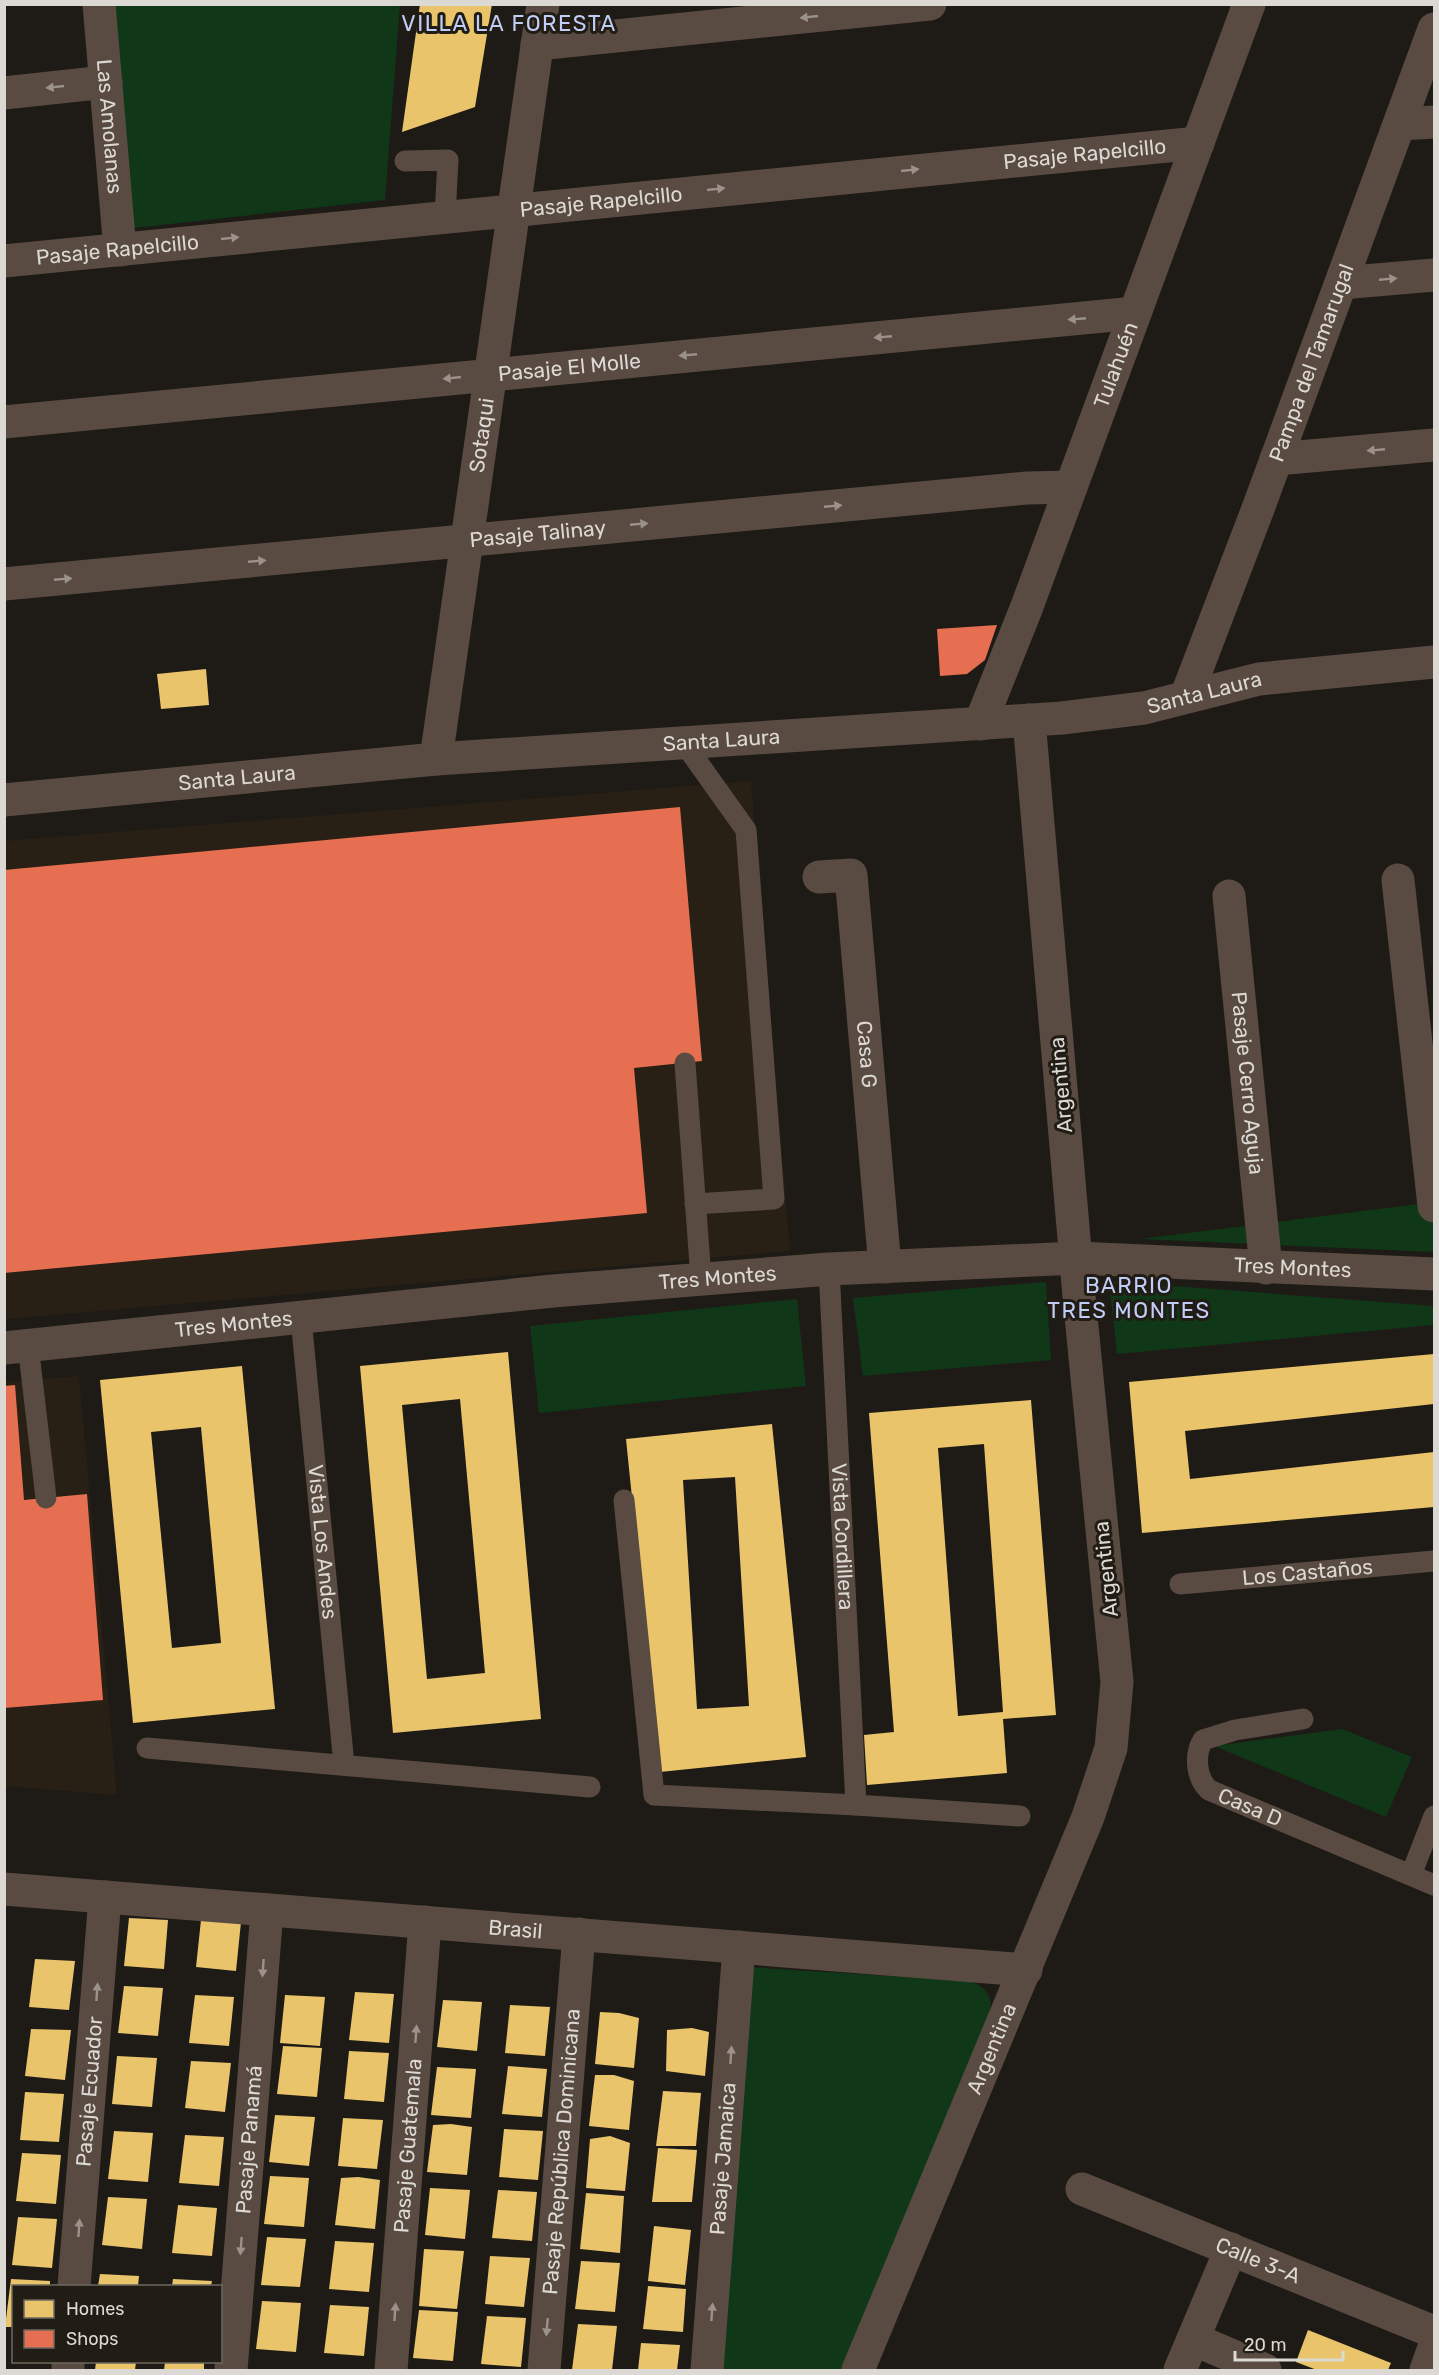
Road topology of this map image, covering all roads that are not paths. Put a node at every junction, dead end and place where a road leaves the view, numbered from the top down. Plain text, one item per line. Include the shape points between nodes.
1 (99, 4) edge
2 (543, 4) edge
3 (930, 4) edge
4 (1249, 4) edge
5 (1434, 29) edge
6 (537, 44) junction
7 (106, 82) junction
8 (4, 93) edge
9 (1434, 122) edge
10 (1400, 124) junction
11 (1198, 143) junction
12 (405, 161) dead end
13 (514, 210) junction
14 (445, 216) junction
15 (120, 249) junction
16 (4, 261) edge
17 (1434, 275) edge
18 (1341, 283) junction
19 (1135, 313) junction
20 (490, 374) junction
21 (4, 422) edge
22 (1434, 445) edge
23 (1276, 459) junction
24 (1071, 487) junction
25 (467, 541) junction
26 (4, 584) edge
27 (1434, 662) edge
28 (1186, 696) junction
29 (1029, 720) junction
30 (981, 724) junction
31 (684, 743) junction
32 (436, 759) junction
33 (4, 800) edge
34 (819, 878) dead end
35 (1398, 880) dead end
36 (1229, 896) dead end
37 (685, 1063) dead end
38 (695, 1204) junction
39 (1434, 1206) edge
40 (1077, 1258) junction
41 (885, 1267) junction
42 (1266, 1268) junction
43 (829, 1269) junction
44 (1434, 1274) edge
45 (701, 1278) junction
46 (301, 1318) junction
47 (16, 1346) edge
48 (45, 1498) dead end
49 (624, 1500) dead end
50 (1434, 1561) edge
51 (1180, 1584) dead end
52 (1303, 1719) dead end
53 (147, 1748) dead end
54 (344, 1765) junction
55 (590, 1787) dead end
56 (856, 1804) junction
57 (1020, 1816) dead end
58 (1434, 1816) edge
59 (1411, 1875) junction
60 (1434, 1885) edge
61 (4, 1889) edge
62 (105, 1897) junction
63 (267, 1910) junction
64 (425, 1922) junction
65 (579, 1934) junction
66 (739, 1947) junction
67 (1026, 1970) junction
68 (1082, 2189) dead end
69 (1231, 2249) junction
70 (74, 2285) edge
71 (1434, 2331) edge
72 (1193, 2339) junction
73 (1434, 2348) edge
74 (231, 2370) edge
75 (391, 2370) edge
76 (544, 2370) edge
77 (707, 2370) edge
78 (858, 2370) edge
79 (1180, 2370) edge
80 (1265, 2370) edge
81 (1426, 2370) edge

1 - 7 street, Las Amolanas
2 - 6 street, Sotaqui
3 -> 6 street
4 - 11 street, Tulahuén
5 - 10 street, Pampa del Tamarugal
6 - 13 street, Sotaqui
7 -> 8 street
7 - 15 street, Las Amolanas
9 - 10 street
10 - 18 street, Pampa del Tamarugal
13 -> 11 street, Pasaje Rapelcillo
11 - 19 street, Tulahuén
12 - 14 lane via 448,160
13 - 14 street, Pasaje Rapelcillo
13 - 20 street, Sotaqui
15 -> 14 street, Pasaje Rapelcillo
15 - 16 street, Pasaje Rapelcillo
18 -> 17 street
18 - 23 street, Pampa del Tamarugal
19 -> 20 street, Pasaje El Molle
19 - 24 street, Tulahuén
20 -> 21 street, Pasaje El Molle
20 - 25 street, Sotaqui
22 -> 23 street
23 - 28 street, Pampa del Tamarugal
25 -> 24 street, Pasaje Talinay
24 - 30 street, Tulahuén
26 -> 25 street, Pasaje Talinay
25 - 32 street, Sotaqui
27 - 28 street, Santa Laura via 1291,674
28 - 29 street, Santa Laura via 1112,714
29 - 30 street, Santa Laura
29 - 40 street, Argentina
30 - 31 street, Santa Laura
31 - 32 street, Santa Laura
31 - 38 lane via 746,830 774,1198
32 - 33 street, Santa Laura
34 - 41 street, Casa G via 851,875
35 - 39 street
36 - 42 street, Pasaje Cerro Aguja
37 - 38 lane
38 - 45 lane
40 - 41 street, Tres Montes
40 - 42 street, Tres Montes
40 - 67 street, Argentina via 1118,1682 1111,1748
41 - 43 street, Tres Montes
42 - 44 street, Tres Montes
43 - 45 street, Tres Montes
43 - 56 lane, Vista Cordillera
45 - 46 street, Tres Montes
46 - 47 street, Tres Montes
46 - 54 lane, Vista Los Andes
47 - 48 lane
49 - 56 lane via 654,1795
50 - 51 lane, Los Castaños
52 - 59 lane, Casa D via 1209,1736 1200,1746 1202,1783 1209,1790
53 - 54 lane
54 - 55 lane
56 - 57 lane
58 - 59 lane
59 - 60 lane, Casa D
61 - 62 street, Brasil
62 - 63 street, Brasil
70 -> 62 street, Pasaje Ecuador
63 - 64 street, Brasil
63 -> 74 street, Pasaje Panamá
64 - 65 street, Brasil
75 -> 64 street, Pasaje Guatemala
65 - 66 street, Brasil
65 -> 76 street, Pasaje República Dominicana
66 - 67 street, Brasil
77 -> 66 street, Pasaje Jamaica
67 - 78 street, Argentina
68 - 69 street, Calle 3-A
69 - 71 street, Calle 3-A
69 - 72 street
72 - 79 street
72 - 80 street
73 - 81 street

